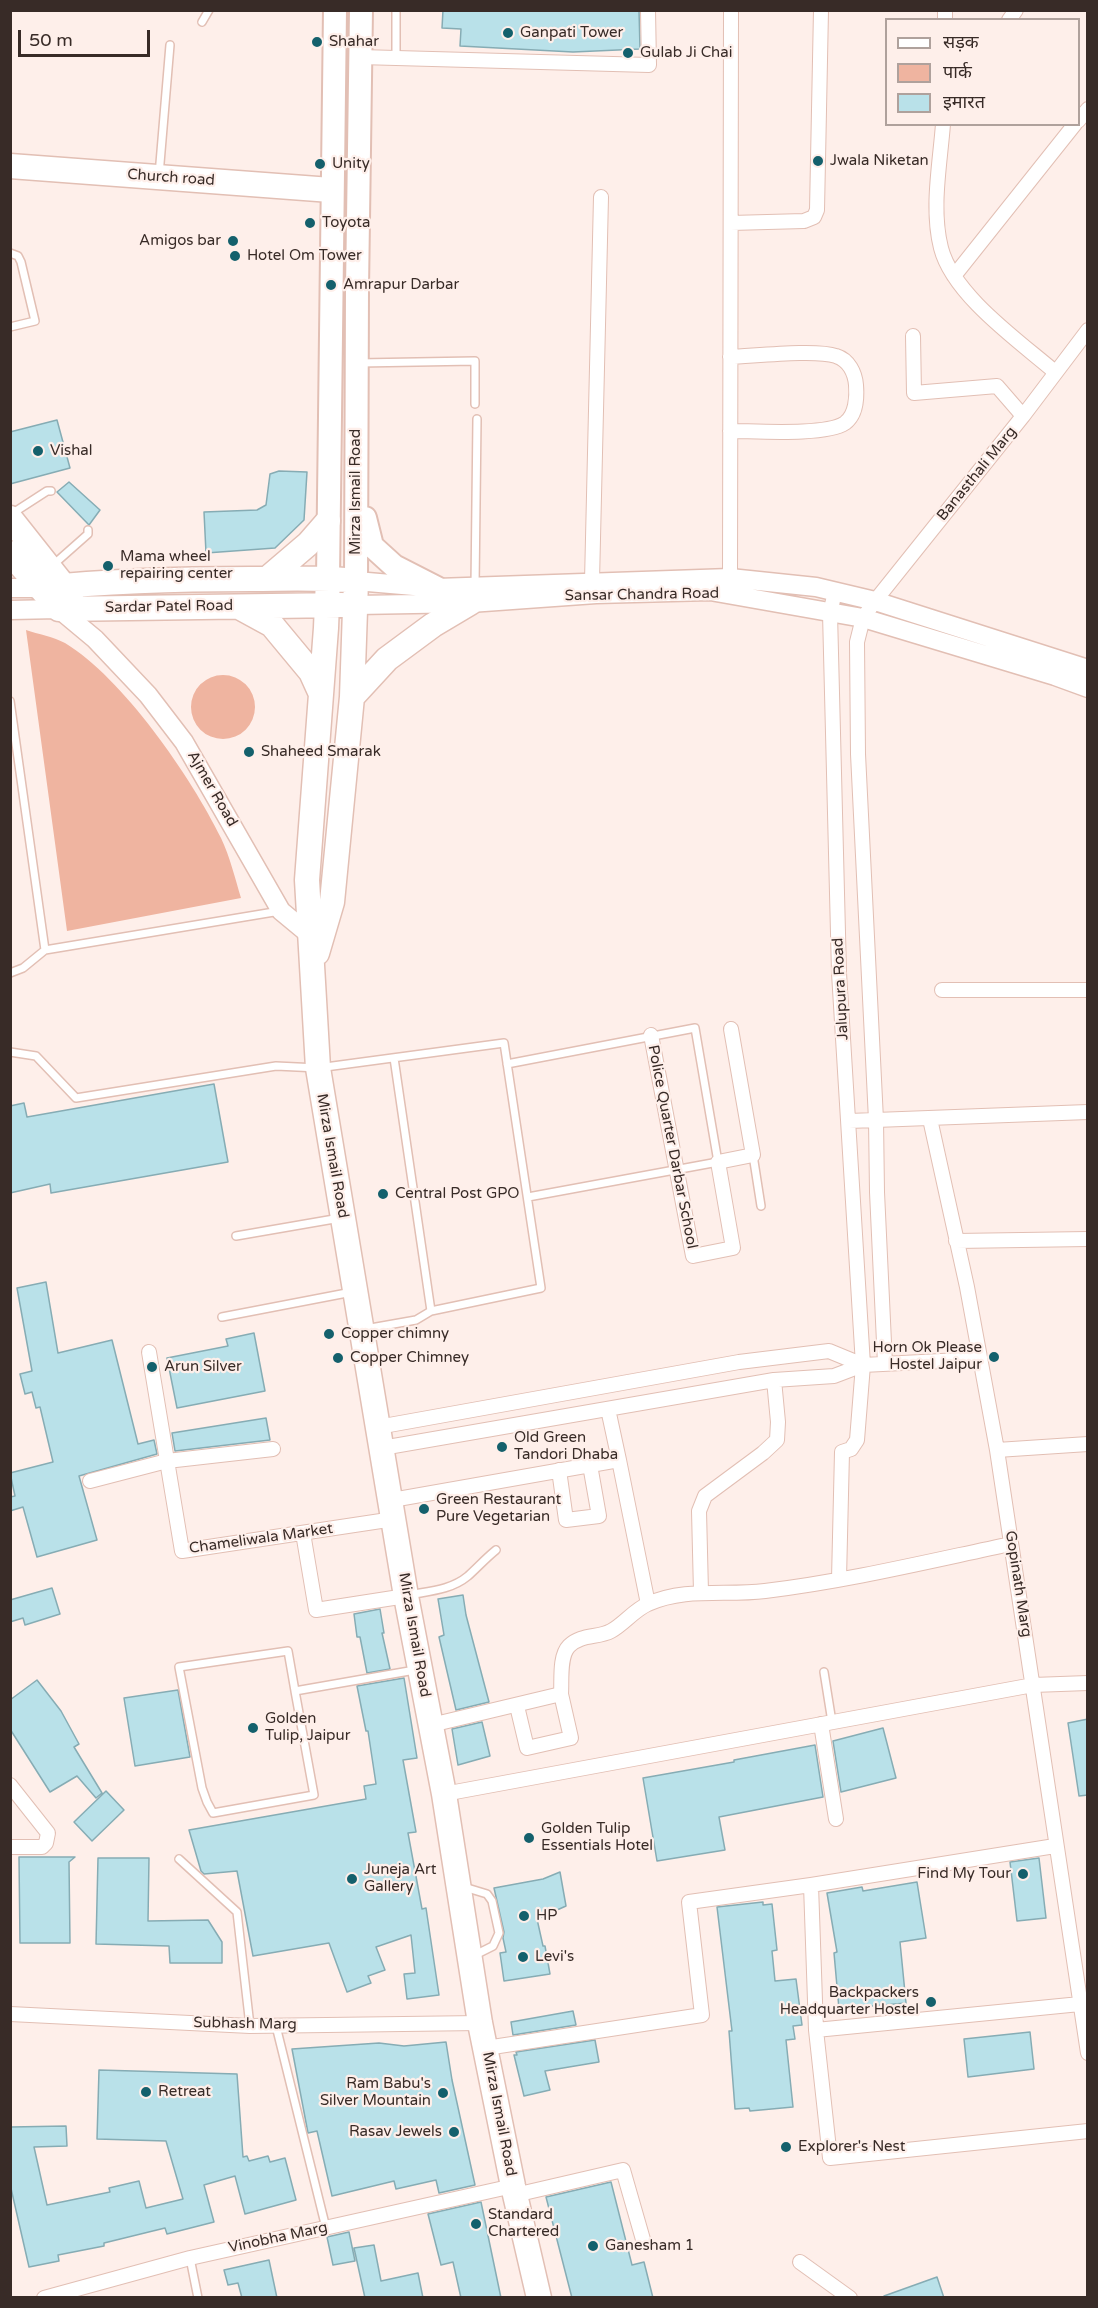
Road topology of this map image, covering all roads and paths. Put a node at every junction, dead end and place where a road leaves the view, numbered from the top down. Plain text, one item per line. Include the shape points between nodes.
1 (209, 10) edge
2 (335, 10) edge
3 (361, 10) edge
4 (396, 10) edge
5 (648, 10) edge
6 (731, 10) edge
7 (820, 10) edge
8 (202, 22) dead end
9 (170, 45) dead end
10 (360, 57) junction
11 (396, 58) junction
12 (943, 126) edge
13 (1074, 126) edge
14 (10, 166) edge
15 (159, 177) junction
16 (332, 190) junction
17 (602, 197) dead end
18 (731, 223) junction
19 (10, 254) edge
20 (954, 276) junction
21 (331, 285) junction
22 (357, 289) junction
23 (10, 327) edge
24 (1088, 330) edge
25 (913, 336) dead end
26 (730, 357) junction
27 (356, 363) junction
28 (1055, 372) junction
29 (475, 404) dead end
30 (1023, 416) junction
31 (477, 418) dead end
32 (730, 431) junction
33 (356, 484) junction
34 (51, 490) dead end
35 (10, 516) edge
36 (328, 521) junction
37 (88, 530) dead end
38 (10, 553) edge
39 (328, 578) junction
40 (730, 578) junction
41 (267, 579) junction
42 (52, 580) junction
43 (356, 581) junction
44 (592, 581) junction
45 (10, 588) edge
46 (437, 588) junction
47 (835, 592) junction
48 (473, 594) junction
49 (875, 601) junction
50 (327, 605) junction
51 (357, 605) junction
52 (237, 606) junction
53 (69, 608) junction
54 (10, 610) edge
55 (830, 613) junction
56 (863, 618) junction
57 (1088, 669) edge
58 (1088, 688) edge
59 (321, 694) junction
60 (352, 697) junction
61 (10, 701) edge
62 (281, 911) junction
63 (315, 940) junction
64 (45, 950) junction
65 (10, 973) edge
66 (942, 990) dead end
67 (1088, 990) edge
68 (731, 1029) dead end
69 (651, 1035) junction
70 (10, 1052) edge
71 (394, 1058) junction
72 (507, 1064) junction
73 (318, 1068) junction
74 (1088, 1112) edge
75 (930, 1119) junction
76 (876, 1120) junction
77 (849, 1121) junction
78 (753, 1155) junction
79 (718, 1162) junction
80 (676, 1170) junction
81 (528, 1197) junction
82 (761, 1206) dead end
83 (342, 1218) junction
84 (236, 1236) dead end
85 (1088, 1239) edge
86 (956, 1241) junction
87 (355, 1291) junction
88 (431, 1311) junction
89 (222, 1317) dead end
90 (361, 1330) junction
91 (149, 1352) dead end
92 (980, 1359) junction
93 (885, 1364) junction
94 (863, 1365) junction
95 (774, 1380) junction
96 (608, 1409) junction
97 (380, 1437) junction
98 (1088, 1444) edge
99 (273, 1449) dead end
100 (997, 1450) junction
101 (619, 1460) junction
102 (167, 1461) junction
103 (590, 1465) junction
104 (559, 1470) junction
105 (90, 1481) dead end
106 (393, 1510) junction
107 (303, 1533) junction
108 (1011, 1544) junction
109 (496, 1550) dead end
110 (839, 1580) junction
111 (701, 1592) junction
112 (406, 1596) junction
113 (648, 1604) junction
114 (420, 1669) junction
115 (824, 1672) dead end
116 (1088, 1683) edge
117 (1033, 1685) junction
118 (295, 1691) junction
119 (561, 1694) junction
120 (517, 1706) junction
121 (827, 1723) junction
122 (431, 1725) junction
123 (10, 1785) edge
124 (444, 1794) junction
125 (836, 1819) dead end
126 (1055, 1846) junction
127 (10, 1847) edge
128 (179, 1859) dead end
129 (458, 1885) junction
130 (810, 1885) junction
131 (470, 1957) junction
132 (1080, 2004) junction
133 (10, 2014) edge
134 (480, 2023) junction
135 (250, 2026) junction
136 (276, 2026) junction
137 (816, 2030) junction
138 (486, 2048) junction
139 (1088, 2052) edge
140 (1088, 2131) edge
141 (514, 2191) junction
142 (326, 2228) junction
143 (644, 2243) dead end
144 (190, 2258) junction
145 (800, 2262) dead end
146 (44, 2298) edge
147 (198, 2298) edge
148 (539, 2298) edge
149 (850, 2298) edge

1 - 8 lane
2 - 16 main road, Mirza Ismail Road
3 - 10 main road, Mirza Ismail Road
4 - 11 lane
5 - 11 street via 649,65
6 - 18 street
7 - 18 street via 817,210 804,221
9 - 15 lane
10 - 11 street
10 - 22 main road, Mirza Ismail Road
12 - 20 street via 936,210 941,249
13 - 20 street
14 - 15 highway, Church road
15 - 16 highway, Church road
16 - 21 main road, Mirza Ismail Road
17 - 44 street
18 - 26 street
19 - 23 lane via 18,256 21,262 35,321
20 - 28 street via 975,303
21 - 22 main road
21 - 36 main road, Mirza Ismail Road
22 - 27 main road, Mirza Ismail Road
24 - 28 street, Banasthali Marg
25 - 30 street via 914,393 997,386
26 - 32 street
26 - 32 street via 837,357 849,364 857,394 853,412 845,423 829,429
27 - 29 lane via 475,361
27 - 33 main road, Mirza Ismail Road
28 - 30 street, Banasthali Marg
30 - 49 street, Banasthali Marg
31 - 48 lane
32 - 40 street
33 - 43 main road, Mirza Ismail Road
33 - 46 main road via 372,546 394,566
34 - 35 lane
35 - 42 highway
36 - 39 main road, Mirza Ismail Road
36 - 41 highway
37 - 42 lane
38 - 42 highway
39 - 41 highway, Sardar Patel Road
39 - 43 highway, Sansar Chandra Road
39 - 50 highway, Mirza Ismail Road
40 - 44 street, Sansar Chandra Road
40 - 47 street, Sansar Chandra Road
41 - 42 highway, Sardar Patel Road
42 - 45 street
42 - 53 highway
43 - 46 street, Sansar Chandra Road
43 - 51 highway, Mirza Ismail Road
44 - 48 street, Sansar Chandra Road
46 - 48 street, Sansar Chandra Road
47 - 49 street, Sansar Chandra Road
47 - 55 street, Jalupura Road
48 - 51 street, Sansar Chandra Road
48 - 55 street, Sansar Chandra Road via 710,591
48 - 60 highway via 387,659
49 - 56 street, Banasthali Marg
49 - 57 street, Sansar Chandra Road
50 - 51 highway, Sansar Chandra Road
50 - 52 highway, Sardar Patel Road
50 - 59 highway, Mirza Ismail Road
51 - 60 highway, Mirza Ismail Road
52 - 53 highway, Sardar Patel Road
52 - 59 highway via 272,625 311,672
53 - 54 street, Sardar Patel Road
53 - 62 street, Ajmer Road via 148,695 184,742
55 - 56 street, Sansar Chandra Road
55 - 77 street, Jalupura Road via 839,973
56 - 58 street, Sansar Chandra Road
56 - 76 street, Jalupura Road via 857,642 858,754
59 - 63 highway, Mirza Ismail Road via 307,880
60 - 63 highway, Mirza Ismail Road via 332,902
61 - 64 lane
62 - 63 street, Ajmer Road
62 - 64 lane
63 - 73 highway, Mirza Ismail Road via 311,970
64 - 65 lane
66 - 67 street
68 - 78 street
69 - 72 lane
69 - 79 lane via 695,1028
69 - 80 street, Police Quarter Darbar School
70 - 73 lane via 36,1056 76,1098 276,1066
71 - 72 lane via 504,1043
71 - 73 lane
71 - 88 lane
72 - 81 lane
73 - 83 highway, Mirza Ismail Road
74 - 75 street
75 - 76 street
75 - 86 street, Gopinath Marg
76 - 77 street
76 - 93 street, Jalupura Road
77 - 94 street, Jalupura Road
78 - 79 street
78 - 82 lane
79 - 80 lane
79 - 80 street, Police Quarter Darbar School via 733,1248 693,1256
80 - 81 lane
81 - 88 lane via 541,1288
83 - 84 lane
83 - 87 highway, Mirza Ismail Road
85 - 86 street
86 - 92 street, Gopinath Marg
87 - 89 lane
87 - 90 highway, Mirza Ismail Road
88 - 90 lane via 416,1320
90 - 97 highway, Mirza Ismail Road
91 - 102 street, Chameliwala Market
92 - 93 street
92 - 100 street, Gopinath Marg
93 - 94 street
94 - 95 street via 834,1376
94 - 97 street via 829,1351 773,1358
94 - 110 street, Jalupura Road via 857,1440 851,1449 842,1452
95 - 96 street
95 - 111 street via 777,1440 705,1496 699,1511
96 - 97 street
96 - 101 street
97 - 106 highway, Mirza Ismail Road
98 - 100 street
99 - 102 street
100 - 108 street, Gopinath Marg
101 - 103 street, Chameliwala Market
101 - 113 street
102 - 105 street
102 - 107 street, Chameliwala Market via 182,1551
103 - 104 street, Chameliwala Market
103 - 104 street via 599,1516 566,1520
104 - 106 street, Chameliwala Market
106 - 107 street, Chameliwala Market
106 - 112 highway, Mirza Ismail Road
107 - 112 street via 316,1610
108 - 110 street
108 - 117 street, Gopinath Marg
109 - 112 lane via 454,1584
110 - 111 street via 763,1592
111 - 113 street
112 - 114 highway, Mirza Ismail Road
113 - 119 street via 611,1631 578,1639 567,1647
114 - 118 lane
114 - 122 highway, Mirza Ismail Road
115 - 121 lane
116 - 117 street
117 - 121 street
117 - 126 street, Gopinath Marg
118 - 118 lane via 314,1795 213,1813 202,1788 179,1667 288,1651
119 - 120 street
119 - 120 street via 571,1738 527,1748
120 - 122 street
121 - 124 street
121 - 125 street
122 - 124 highway, Mirza Ismail Road
123 - 127 street via 48,1833 42,1847
124 - 129 highway, Mirza Ismail Road
126 - 130 street
126 - 132 street, Gopinath Marg
128 - 135 lane via 237,1912
129 - 131 highway, Mirza Ismail Road
129 - 131 lane via 487,1894 499,1933 493,1946
130 - 137 street
130 - 138 street via 689,1902 702,2015
131 - 134 highway, Mirza Ismail Road
132 - 137 street
132 - 139 street, Gopinath Marg
133 - 135 street, Subhash Marg
134 - 136 street, Subhash Marg
134 - 138 highway, Mirza Ismail Road
135 - 136 street, Subhash Marg
136 - 142 lane
137 - 140 street via 830,2158
138 - 141 highway, Mirza Ismail Road
141 - 142 street, Vinobha Marg
141 - 143 street, Vinobha Marg via 623,2170
141 - 148 highway, Mirza Ismail Road
142 - 144 street, Vinobha Marg
144 - 146 street, Vinobha Marg
144 - 147 lane
145 - 149 street

